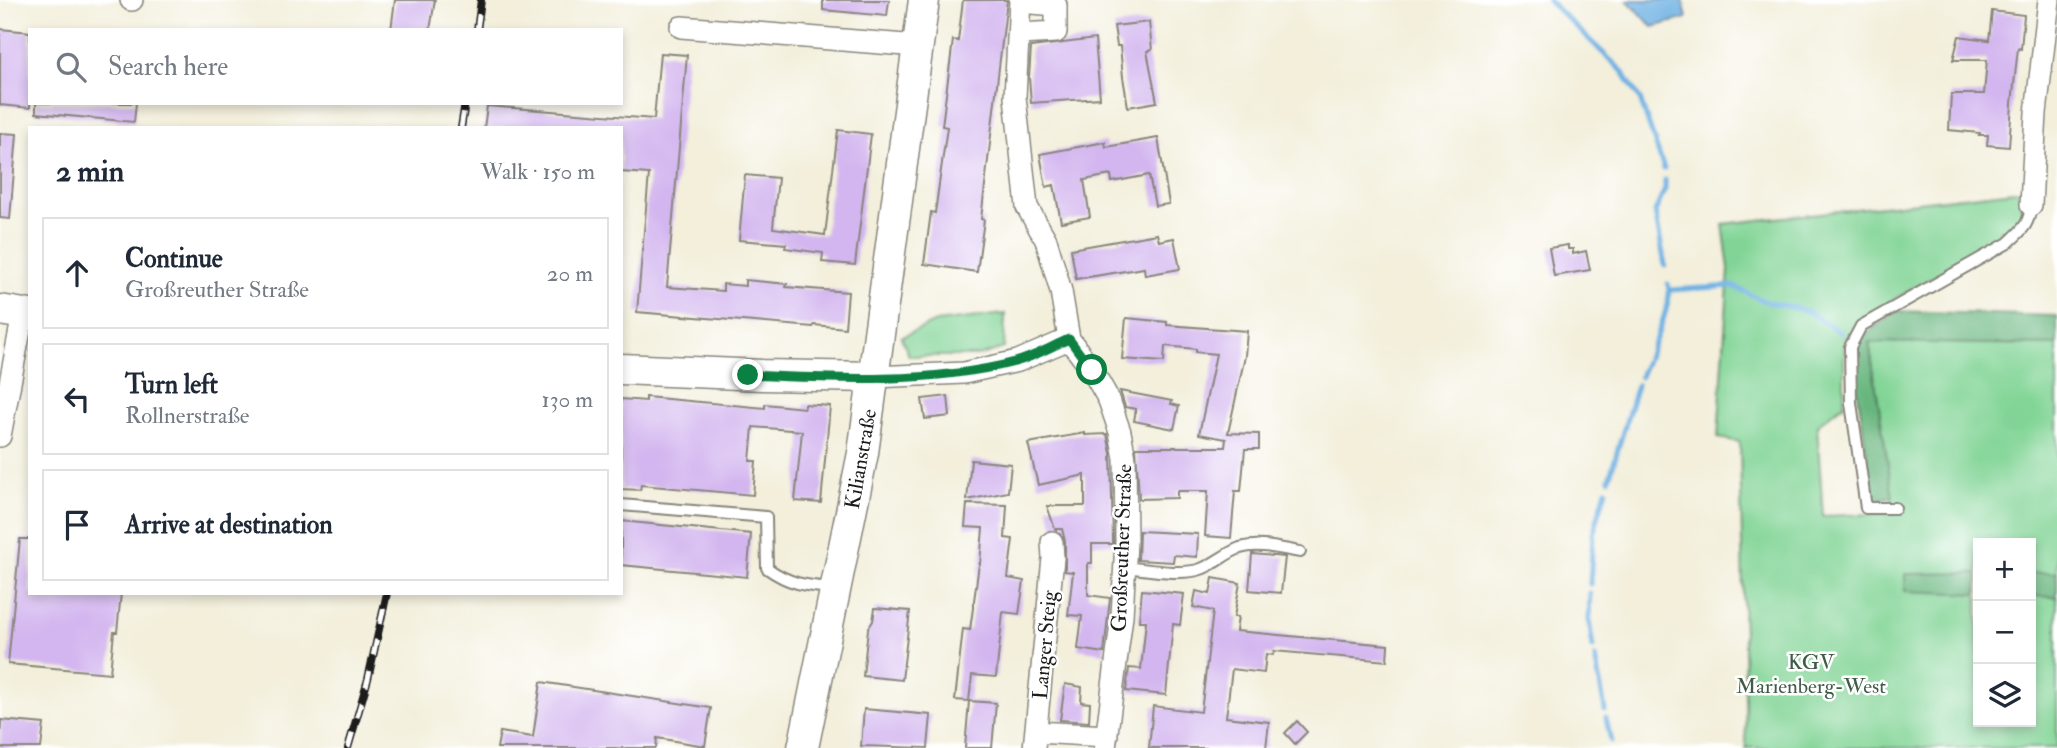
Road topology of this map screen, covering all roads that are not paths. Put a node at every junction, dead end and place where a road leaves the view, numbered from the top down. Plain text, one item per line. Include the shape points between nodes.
1 (924, 0) edge
2 (2049, 0) edge
3 (1020, 1) edge
4 (681, 27) dead end
5 (1019, 34) junction
6 (918, 46) junction
7 (2031, 205) joint
8 (18, 313) edge
9 (1069, 339) junction
10 (623, 369) edge
11 (874, 377) junction
12 (0, 436) edge
13 (623, 505) edge
14 (1895, 508) dead end
15 (1052, 542) dead end
16 (1300, 552) dead end
17 (1124, 567) junction
18 (835, 588) junction
19 (1035, 740) edge
20 (1106, 742) edge
21 (803, 748) edge

1 - 6 main road, Kilianstraße
2 - 7 street
3 - 5 street, Großreuther Straße
3 - 5 street, Großreuther Straße via 1056,5 1056,32
4 - 6 street
5 - 9 street, Großreuther Straße via 1015,97 1027,208 1046,240
6 - 11 main road, Kilianstraße
7 - 14 lane via 2026,226 2008,243 1857,331 1850,347 1851,403 1866,508
8 - 12 street
9 - 11 street via 1018,361 964,373
9 - 17 street, Großreuther Straße via 1109,400 1120,432 1125,458
10 - 11 main road
11 - 18 main road, Kilianstraße
13 - 18 lane via 766,517 767,568 782,579
15 - 19 street, Langer Steig
16 - 17 lane via 1263,546 1240,548 1200,570 1178,572
17 - 20 street, Großreuther Straße
18 - 21 main road, Kilianstraße
19 - 20 street

